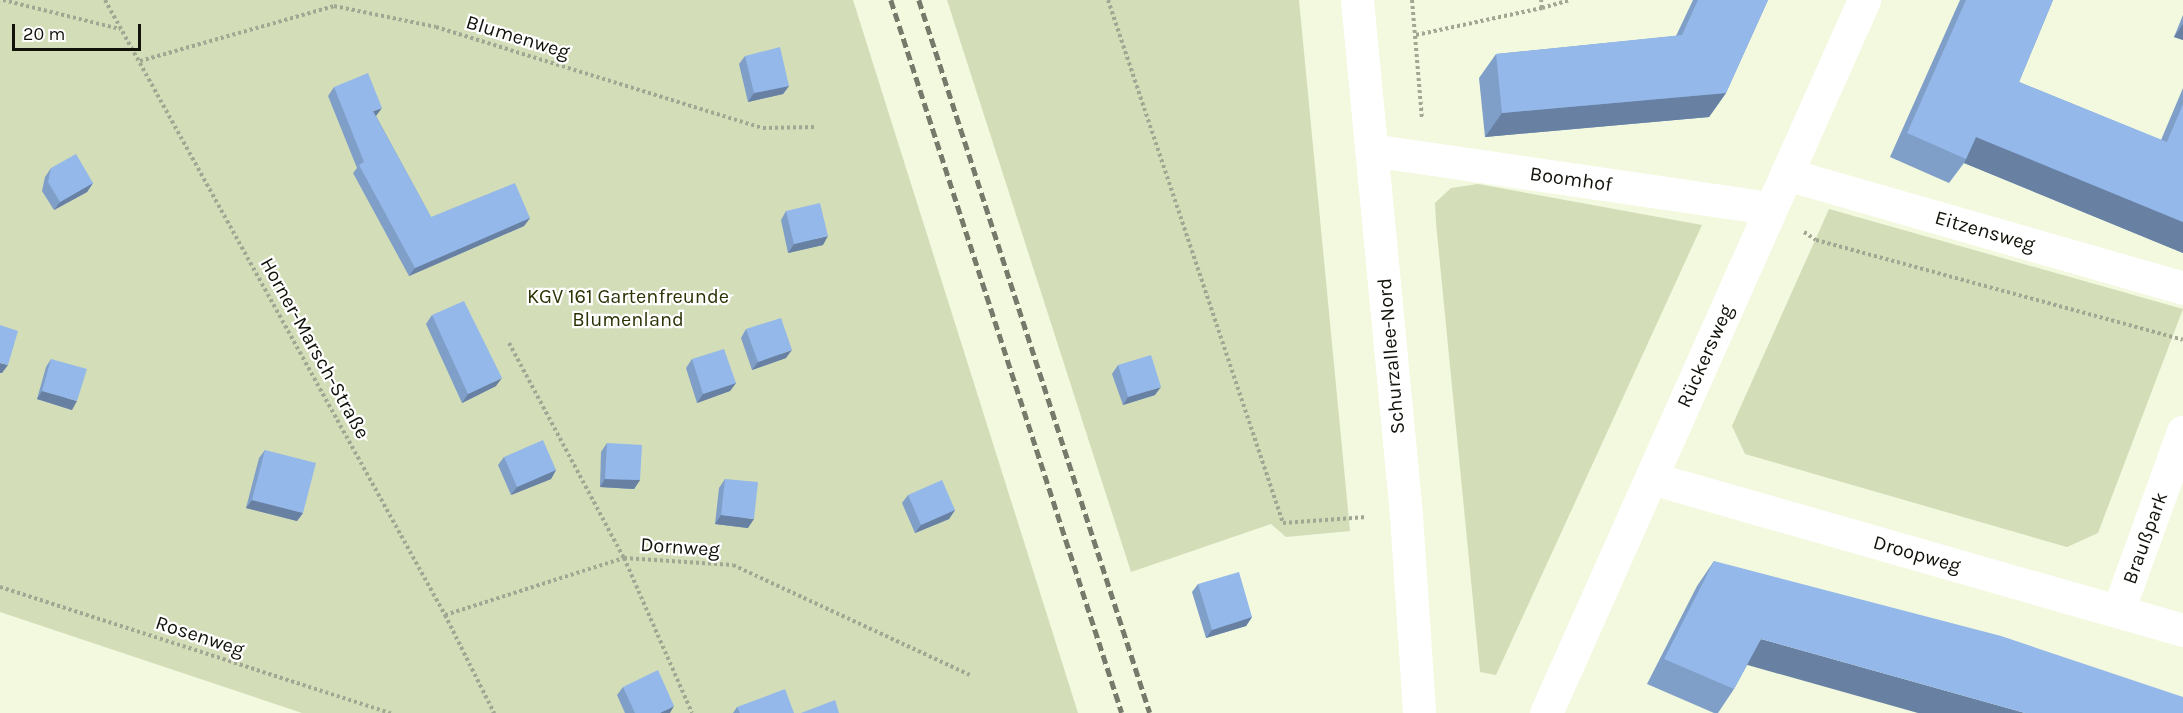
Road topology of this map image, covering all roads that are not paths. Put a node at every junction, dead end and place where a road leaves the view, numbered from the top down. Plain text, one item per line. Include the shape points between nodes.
1 (1357, 0) edge
2 (1864, 0) edge
3 (1371, 150) junction
4 (1786, 174) junction
5 (1770, 208) junction
6 (2183, 288) edge
7 (2183, 431) edge
8 (1651, 478) junction
9 (2118, 611) junction
10 (2183, 630) edge
11 (1419, 713) edge
12 (1546, 713) edge

1 - 3 street, Schurzallee-Nord
2 - 4 street, Rückersweg
3 - 5 street, Boomhof
3 - 11 street, Schurzallee-Nord via 1406,515
4 - 5 street, Rückersweg
4 - 6 street, Eitzensweg
5 - 8 street, Rückersweg
7 - 9 street, Braußpark
8 - 9 street, Droopweg
8 - 12 street, Rückersweg
9 - 10 street, Droopweg

